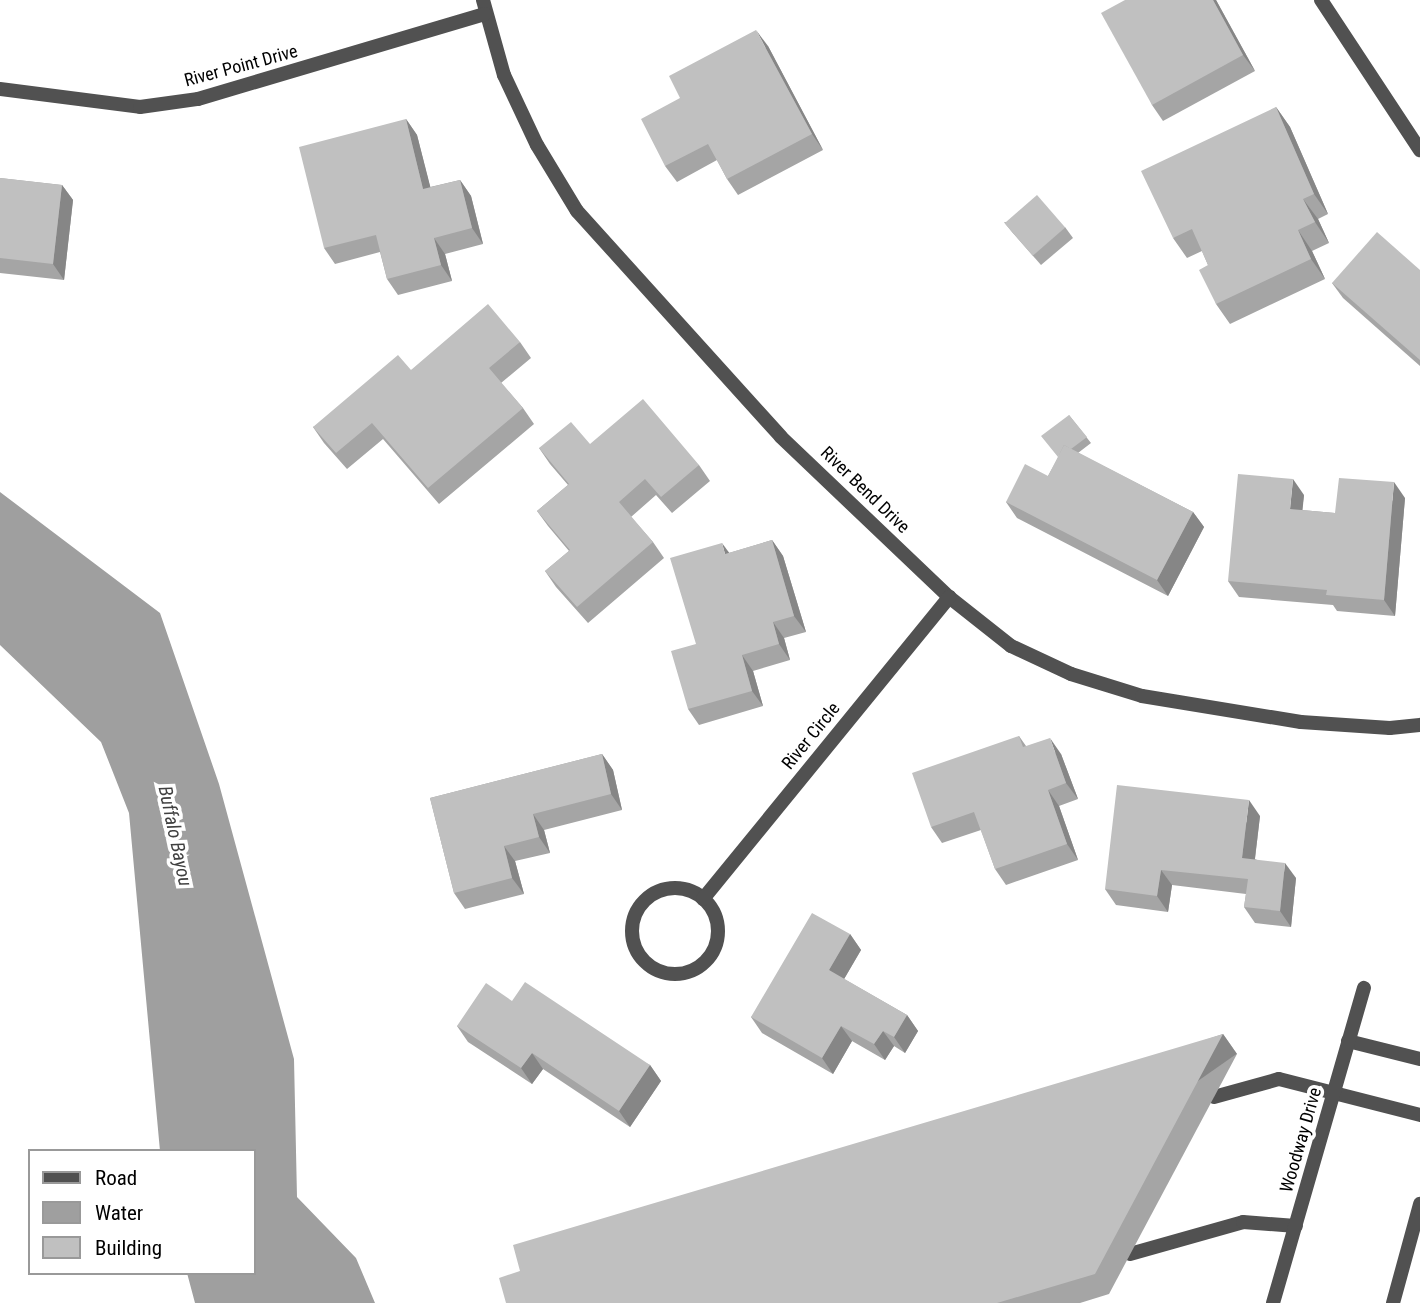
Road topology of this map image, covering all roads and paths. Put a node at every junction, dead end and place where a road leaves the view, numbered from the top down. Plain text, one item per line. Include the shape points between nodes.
1 (1321, 0) edge
2 (484, 7) edge
3 (0, 89) edge
4 (1420, 150) edge
5 (949, 597) junction
6 (1420, 725) edge
7 (703, 898) junction
8 (1364, 988) dead end
9 (1348, 1041) junction
10 (1420, 1059) edge
11 (1335, 1095) junction
12 (1214, 1097) dead end
13 (1420, 1115) edge
14 (1420, 1204) edge
15 (1296, 1226) junction
16 (1130, 1254) dead end
17 (1273, 1303) edge
18 (1393, 1303) edge

1 - 4 street
2 - 3 street, River Point Drive via 198,99 140,107
2 - 5 street, River Bend Drive via 504,75 537,145 577,211 781,437
5 - 6 street, River Bend Drive via 1011,646 1071,674 1142,696 1301,722 1390,728
5 - 7 street, River Circle
7 - 7 street via 676,888 649,896 633,920 634,947 642,959 668,973 696,968 707,959 715,946 717,925
8 - 9 street, Woodway Drive
9 - 10 street
9 - 11 street, Woodway Drive
11 - 12 street via 1279,1079
11 - 13 street
11 - 15 street, Woodway Drive
14 - 18 street
15 - 16 street via 1243,1222
15 - 17 street, Woodway Drive

